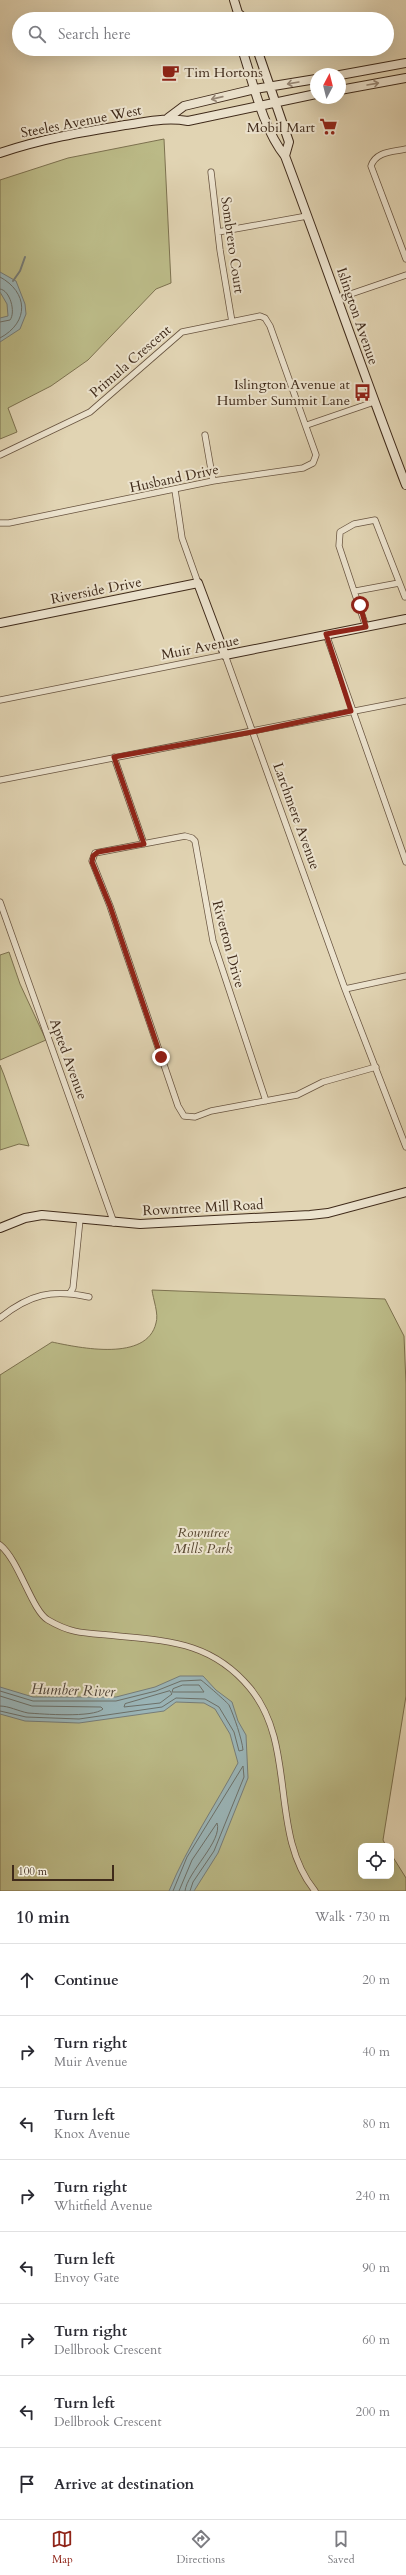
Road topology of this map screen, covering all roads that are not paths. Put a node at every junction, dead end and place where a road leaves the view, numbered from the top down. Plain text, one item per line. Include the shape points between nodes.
1 (234, 0) edge
2 (236, 12) edge
3 (244, 56) edge
4 (259, 56) edge
5 (406, 63) edge
6 (346, 74) edge
7 (406, 78) edge
8 (310, 80) edge
9 (270, 86) junction
10 (255, 89) junction
11 (346, 89) edge
12 (310, 95) edge
13 (274, 101) junction
14 (260, 105) junction
15 (168, 118) junction
16 (406, 149) edge
17 (0, 153) edge
18 (285, 156) junction
19 (211, 172) dead end
20 (307, 216) junction
21 (218, 232) junction
22 (406, 259) edge
23 (406, 275) edge
24 (338, 298) junction
25 (232, 322) junction
26 (374, 402) junction
27 (307, 425) junction
28 (205, 435) dead end
29 (0, 455) edge
30 (213, 481) junction
31 (406, 485) edge
32 (175, 490) junction
33 (0, 523) edge
34 (198, 583) junction
35 (399, 583) junction
36 (356, 591) junction
37 (405, 597) dead end
38 (406, 619) edge
39 (0, 623) edge
40 (366, 627) junction
41 (326, 634) junction
42 (225, 655) junction
43 (0, 700) edge
44 (406, 701) edge
45 (351, 711) junction
46 (252, 732) junction
47 (114, 757) junction
48 (0, 780) edge
49 (144, 844) junction
50 (406, 862) edge
51 (0, 902) edge
52 (406, 976) edge
53 (345, 989) junction
54 (376, 1067) junction
55 (266, 1102) junction
56 (406, 1147) edge
57 (406, 1192) edge
58 (80, 1219) junction
59 (114, 1223) junction
60 (0, 1228) edge
61 (70, 1293) junction
62 (89, 1297) dead end
63 (0, 1318) edge
64 (0, 1545) edge
65 (315, 1891) edge

1 - 2 main road
3 - 10 main road, Islington Avenue
4 - 9 main road, Islington Avenue
5 - 6 main road
11 -> 7 main road
8 -> 9 main road, Steeles Avenue West
9 - 10 main road, Steeles Avenue West
9 - 13 main road, Islington Avenue
10 - 14 main road, Islington Avenue
10 -> 15 main road, Steeles Avenue West via 184,106
12 - 13 main road, Steeles Avenue West
13 - 14 main road, Steeles Avenue West
13 - 18 main road, Islington Avenue via 290,142
14 - 15 main road, Steeles Avenue West via 188,121
14 - 18 main road, Islington Avenue via 277,147
15 - 17 main road, Steeles Avenue West via 35,141
16 - 22 street via 375,157 371,166
18 - 20 main road, Islington Avenue
19 - 21 street, Sombrero Court
20 - 21 street
20 - 24 main road, Islington Avenue
21 - 25 street, Sombrero Court
23 - 24 street
24 - 26 main road, Islington Avenue
25 - 27 street, Primula Crescent via 260,316 268,321
25 - 29 street, Primula Crescent via 182,332 90,412
26 - 27 street
26 - 31 main road, Islington Avenue
27 - 30 street, Husband Drive via 316,455 309,466
28 - 30 street
30 - 32 street, Husband Drive
32 - 33 street, Husband Drive
32 - 34 street, Larchmere Avenue via 182,538
34 - 39 main road, Riverside Drive
34 - 42 main road, Larchmere Avenue
35 - 36 street
35 - 36 street via 375,520 354,524 340,532 339,546
35 - 37 street
36 - 40 street
38 - 40 main road, Muir Avenue
40 - 41 main road, Muir Avenue
41 - 42 main road, Muir Avenue
41 - 45 street
42 - 43 street, Muir Avenue
42 - 46 street, Larchmere Avenue
44 - 45 street
45 - 46 street
45 - 50 street
46 - 47 street
46 - 53 street, Larchmere Avenue
47 - 48 street
47 - 49 street
49 - 55 street, Riverton Drive via 185,836 195,841 213,942
49 - 55 street via 98,852 93,856 92,862 110,906 181,1112 190,1118
51 - 59 street, Apted Avenue
52 - 53 street
53 - 54 street, Larchmere Avenue
54 - 55 street via 323,1082 297,1095
54 - 56 street, Larchmere Avenue
57 - 59 main road, Rowntree Mill Road via 328,1213 310,1215
58 - 59 main road, Rowntree Mill Road
58 - 60 main road, Rowntree Mill Road via 35,1216
58 - 61 street via 73,1288
61 - 62 street
61 - 63 street via 33,1297 21,1302
64 - 65 street via 16,1566 45,1619 70,1632 172,1641 197,1648 223,1662 250,1688 267,1714 276,1745 293,1851 304,1876

